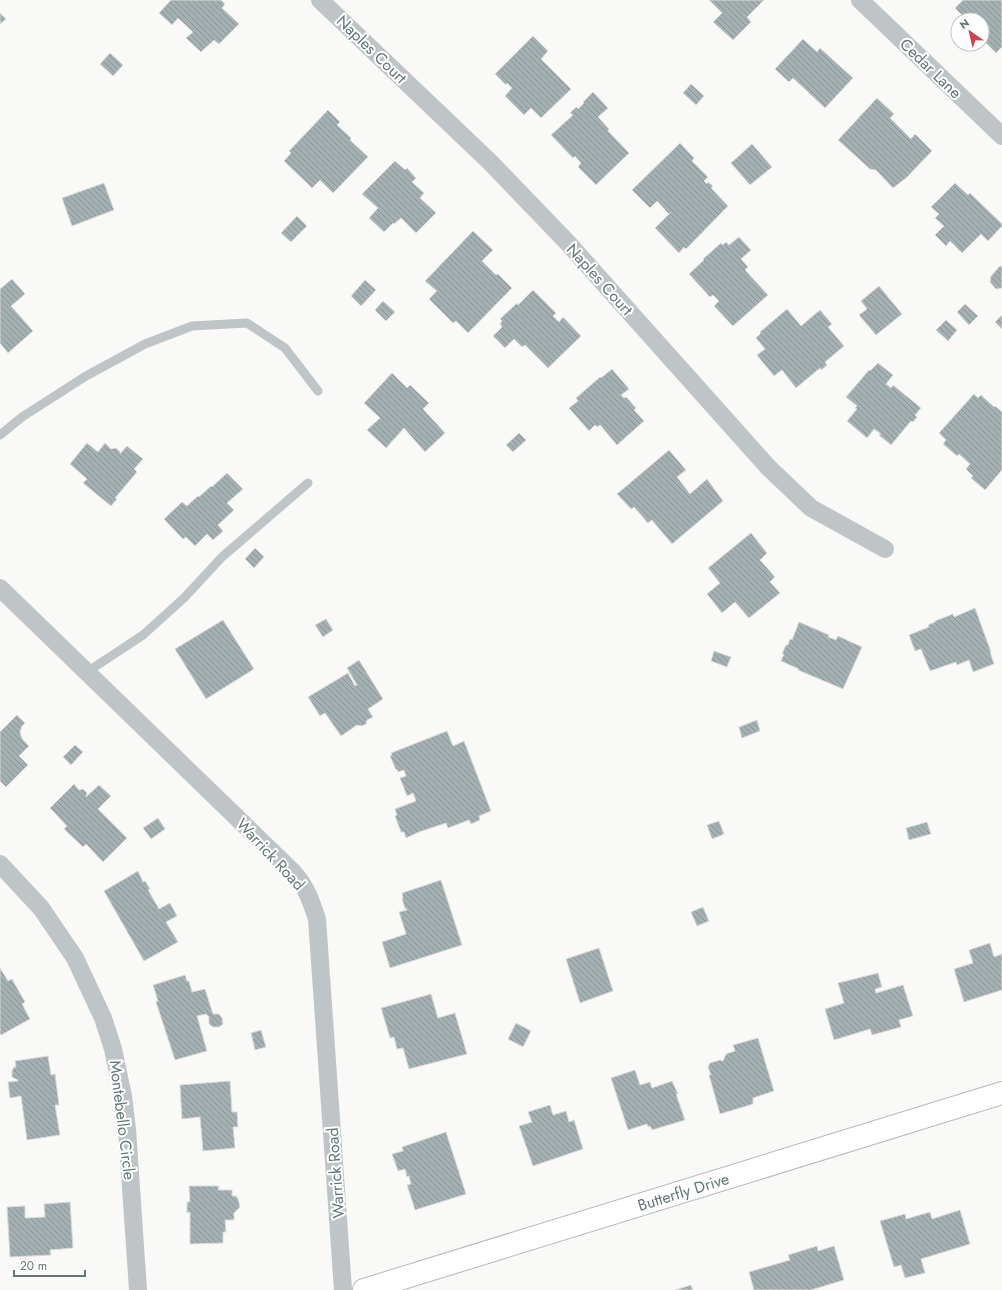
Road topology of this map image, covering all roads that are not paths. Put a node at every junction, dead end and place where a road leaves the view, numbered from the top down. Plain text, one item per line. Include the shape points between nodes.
1 (320, 0) edge
2 (860, 0) edge
3 (1002, 136) edge
4 (318, 391) dead end
5 (0, 435) edge
6 (308, 483) dead end
7 (885, 549) dead end
8 (0, 588) edge
9 (87, 672) junction
10 (0, 864) edge
11 (1002, 1093) edge
12 (138, 1290) edge
13 (343, 1290) edge
14 (364, 1290) edge

1 - 7 street, Naples Court via 490,162 567,242 768,467 811,508
2 - 3 street, Cedar Lane
4 - 5 lane via 285,348 247,323 192,326 145,344 86,376 22,417
6 - 9 lane via 222,557 184,598 144,635
8 - 9 street, Warrick Road
9 - 13 street, Warrick Road via 302,881 310,898 317,919
10 - 12 street, Montebello Circle via 41,908 75,958 103,1018 113,1048 127,1129
11 - 14 street, Butterfly Drive

